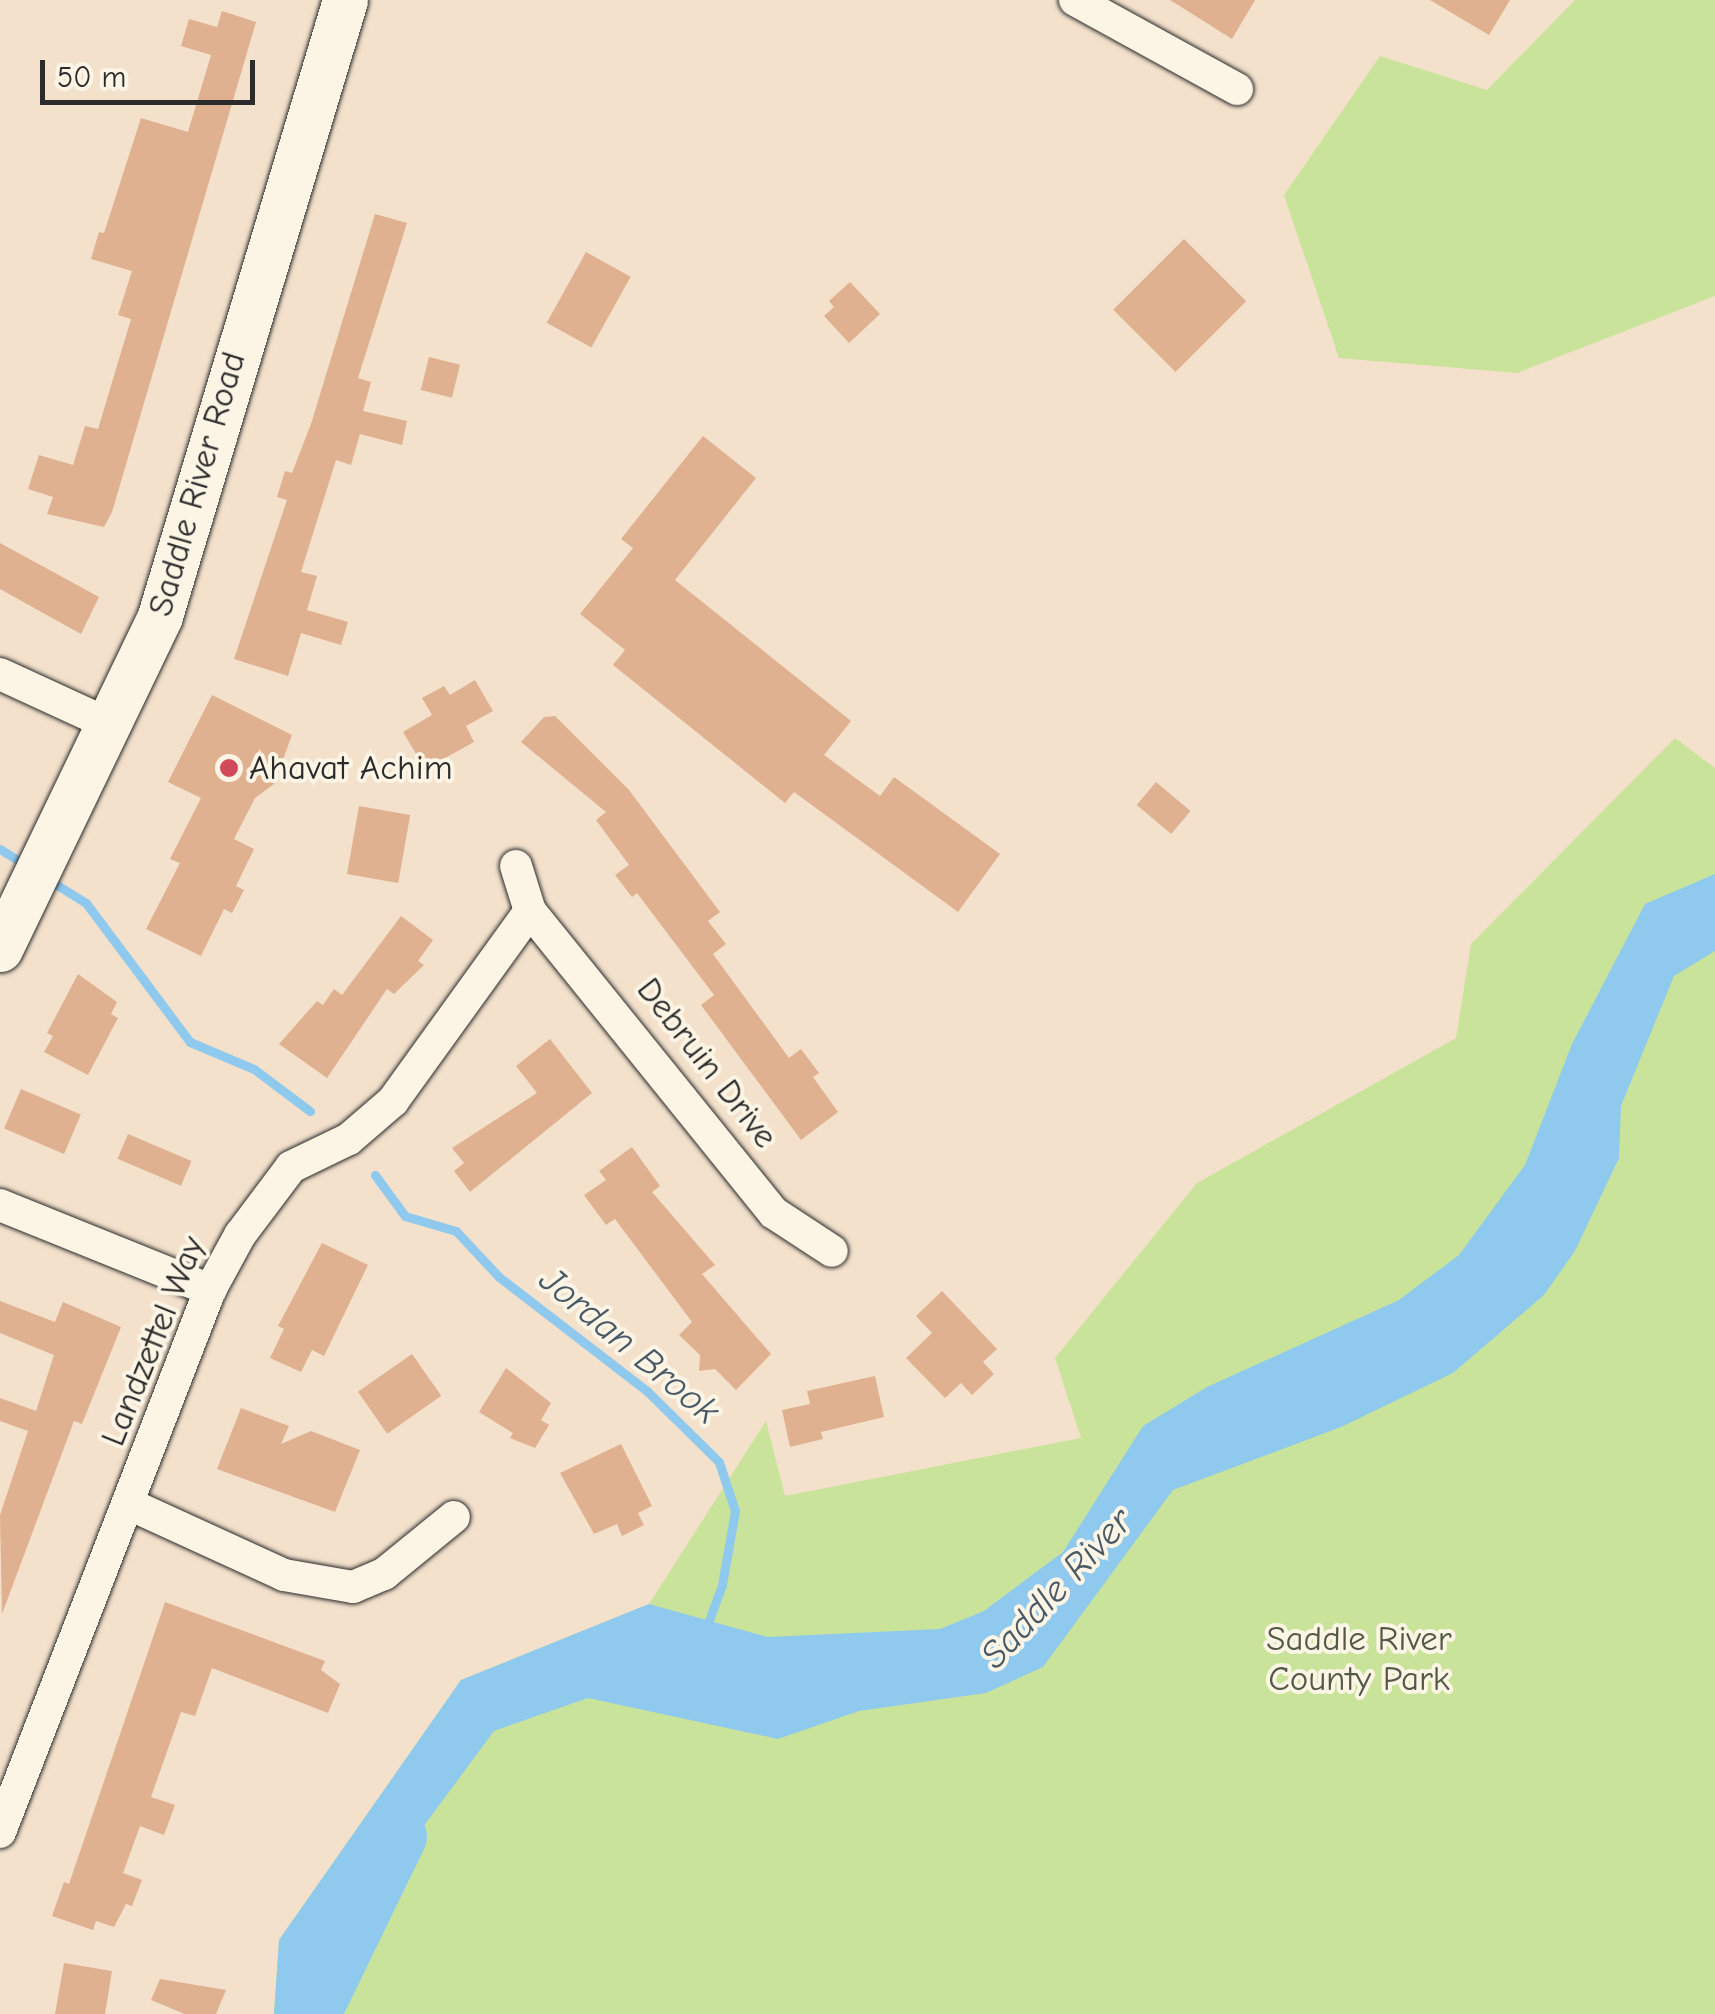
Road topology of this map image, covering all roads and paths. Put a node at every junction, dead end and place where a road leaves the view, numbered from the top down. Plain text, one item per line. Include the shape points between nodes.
1 (346, 0) edge
2 (1075, 0) edge
3 (1237, 89) dead end
4 (0, 674) edge
5 (111, 725) junction
6 (516, 866) dead end
7 (530, 911) junction
8 (0, 948) edge
9 (0, 1205) edge
10 (832, 1250) dead end
11 (210, 1290) junction
12 (129, 1504) junction
13 (454, 1517) dead end
14 (0, 1832) edge

1 - 5 main road, Saddle River Road via 160,616
2 - 3 street
4 - 5 street
5 - 8 main road, Saddle River Road
6 - 7 street
7 - 10 street, Debruin Drive via 774,1213
7 - 11 street, Landzettel Way via 393,1101 349,1139 291,1168 264,1196
9 - 11 street
11 - 12 street, Landzettel Way
12 - 13 street via 284,1575 354,1587 384,1574
12 - 14 street, Landzettel Way

